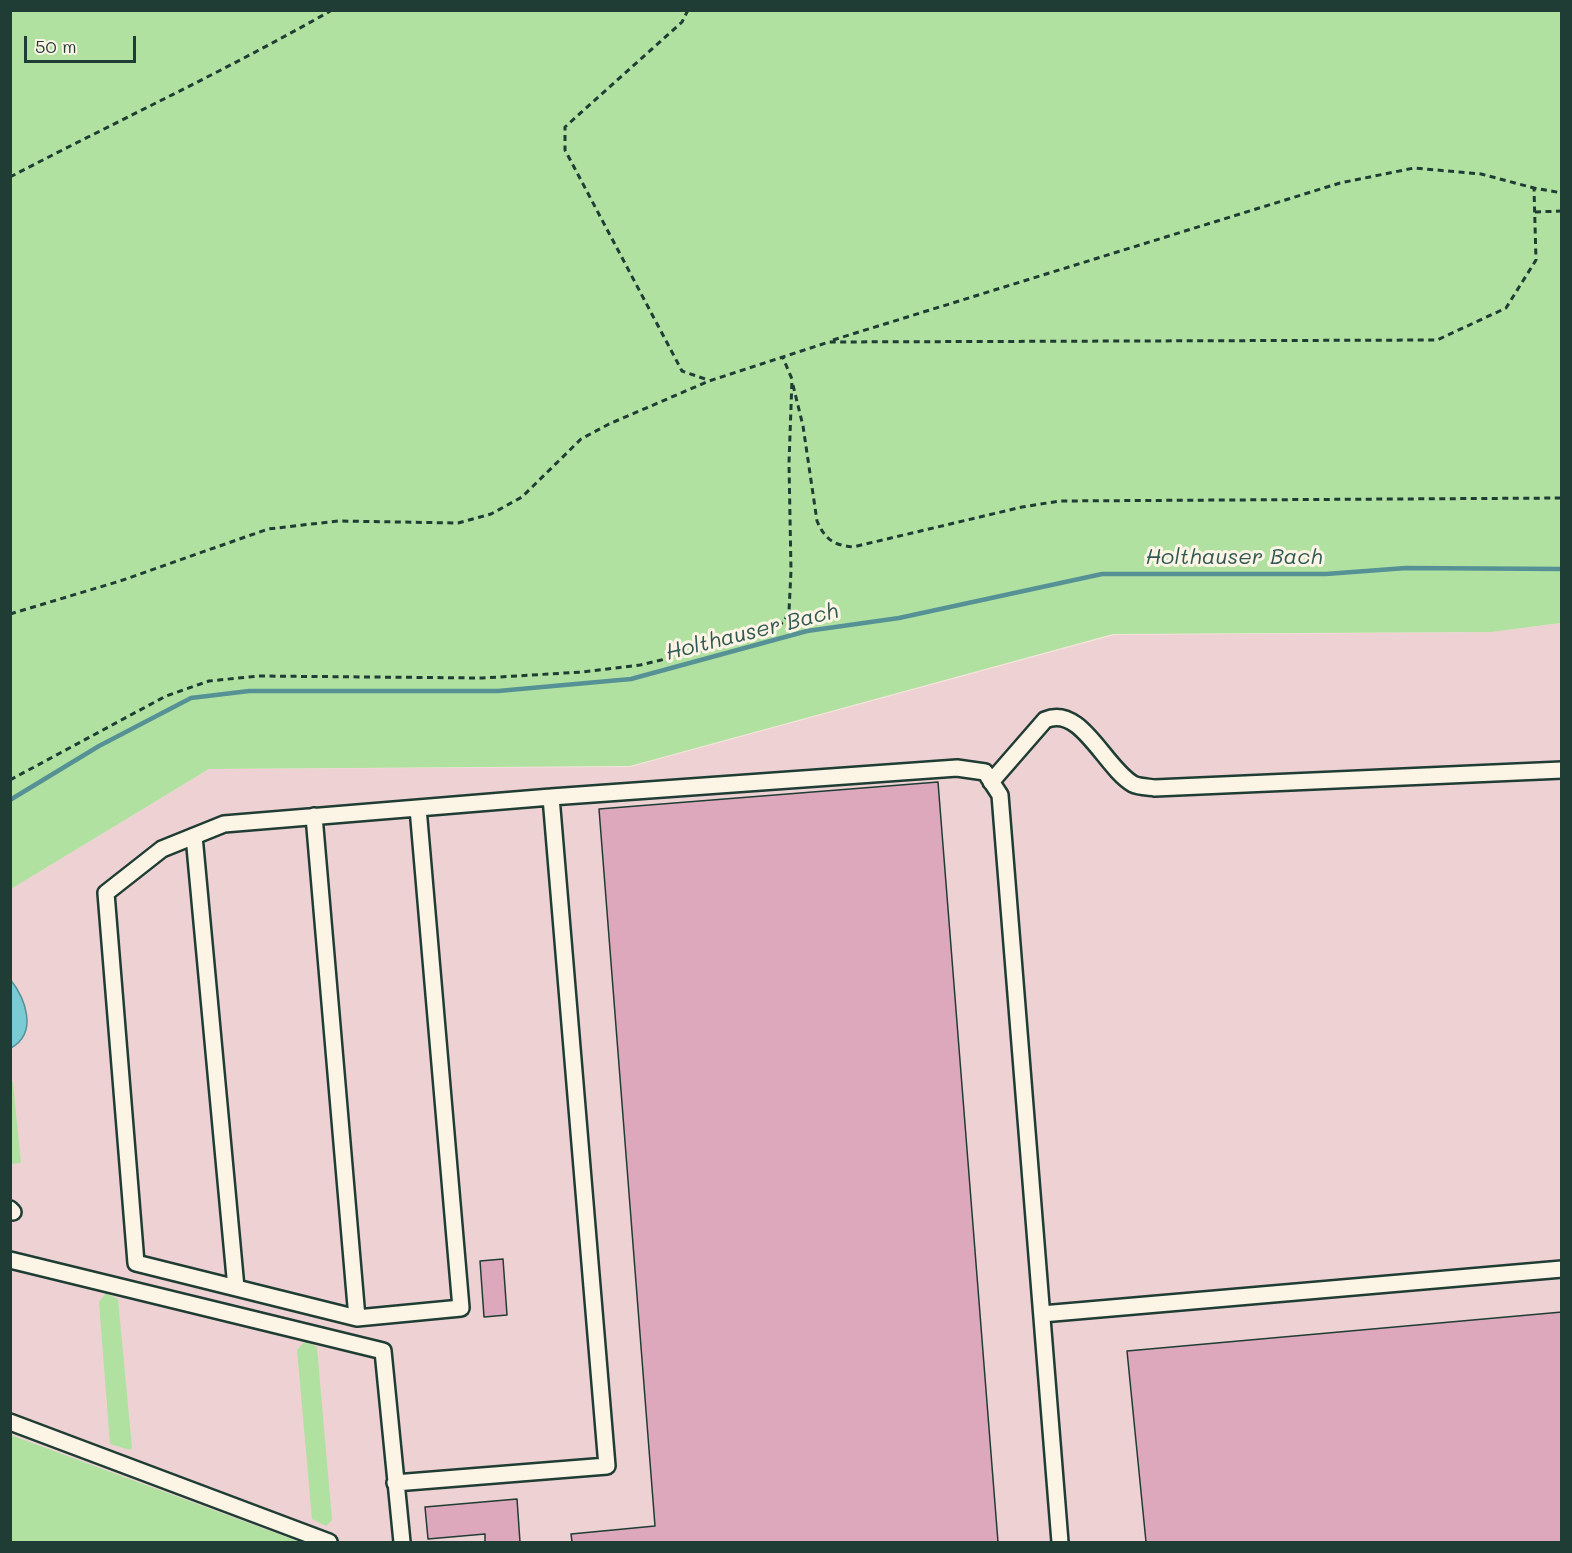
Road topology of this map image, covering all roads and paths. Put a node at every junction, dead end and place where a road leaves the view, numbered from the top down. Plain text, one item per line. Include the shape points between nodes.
1 (332, 10) edge
2 (688, 10) edge
3 (10, 177) edge
4 (1534, 188) junction
5 (1562, 193) edge
6 (1562, 211) edge
7 (1535, 212) junction
8 (829, 342) junction
9 (783, 358) junction
10 (792, 379) junction
11 (709, 381) junction
12 (1562, 498) edge
13 (10, 614) edge
14 (1562, 770) edge
15 (10, 780) edge
16 (992, 782) junction
17 (551, 797) junction
18 (418, 808) junction
19 (314, 816) junction
20 (194, 836) junction
21 (10, 1260) edge
22 (1562, 1269) edge
23 (236, 1288) junction
24 (1042, 1314) junction
25 (357, 1318) junction
26 (10, 1422) edge
27 (395, 1484) junction
28 (329, 1542) edge
29 (402, 1542) edge
30 (1060, 1542) edge

1 - 3 path via 256,53
2 - 11 path via 682,22 565,127 565,150 682,371
4 - 5 path
4 - 7 path
4 - 8 path via 1481,174 1414,168 1340,183
6 - 7 path
7 - 8 path via 1536,260 1506,308 1437,340
8 - 9 path
9 - 10 path
9 - 11 path
10 - 12 path via 817,521 823,534 836,545 853,547 1060,501
10 - 15 path via 789,611 784,622 764,632 640,665 582,672 482,678 260,676 209,681 166,696
11 - 13 path via 581,439 522,497 491,514 458,523 338,521 268,529 120,581
14 - 16 lane via 1136,786 1119,774 1077,724 1056,715 1045,720
16 - 17 lane via 985,772 957,768
16 - 24 lane via 1000,795
17 - 18 lane
17 - 27 lane via 607,1466
18 - 19 lane
18 - 25 lane via 461,1308
19 - 20 lane via 224,824
19 - 25 lane
20 - 23 lane
20 - 23 lane via 162,849 106,893 136,1263
21 - 27 lane via 383,1351
22 - 24 lane
23 - 25 lane
24 - 30 lane
26 - 28 lane
27 - 29 lane

